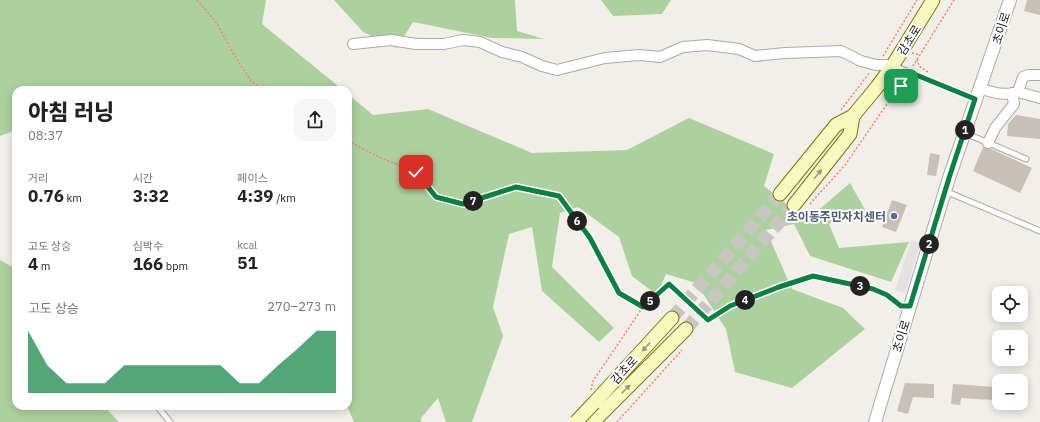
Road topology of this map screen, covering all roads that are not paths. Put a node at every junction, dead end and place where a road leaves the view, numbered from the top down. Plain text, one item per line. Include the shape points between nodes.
1 (934, 0) edge
2 (1010, 0) edge
3 (353, 44) dead end
4 (893, 66) junction
5 (1040, 75) edge
6 (1015, 92) junction
7 (977, 93) junction
8 (1040, 98) edge
9 (853, 116) junction
10 (964, 133) junction
11 (988, 143) junction
12 (1026, 159) dead end
13 (945, 191) junction
14 (780, 194) tunnel mouth
15 (794, 205) tunnel mouth
16 (1040, 231) edge
17 (672, 318) tunnel mouth
18 (686, 329) tunnel mouth
19 (160, 410) edge
20 (596, 420) edge
21 (170, 422) edge
22 (576, 422) edge
23 (874, 422) edge

1 - 4 main road, 감초로
2 - 7 street, 초이로
3 - 4 street via 391,40 416,44 444,44 464,40 480,42 557,70 605,58 660,57 683,47 707,45 739,49 755,56 841,51 861,61
4 - 7 lane
4 - 9 main road, 감초로
5 - 6 street via 1023,77
6 - 7 street via 1006,95
6 - 8 street
6 - 11 street via 1014,104 995,128
7 - 10 street, 초이로
9 - 14 main road, 감초로 via 836,125
15 -> 9 main road, 감초로 via 850,134
10 - 11 lane
10 - 13 street, 초이로
11 - 12 lane
13 - 16 lane
13 - 23 street, 초이로
17 -> 22 main road, 감초로, bridge via 592,399
20 -> 18 main road, 감초로
19 - 21 lane

